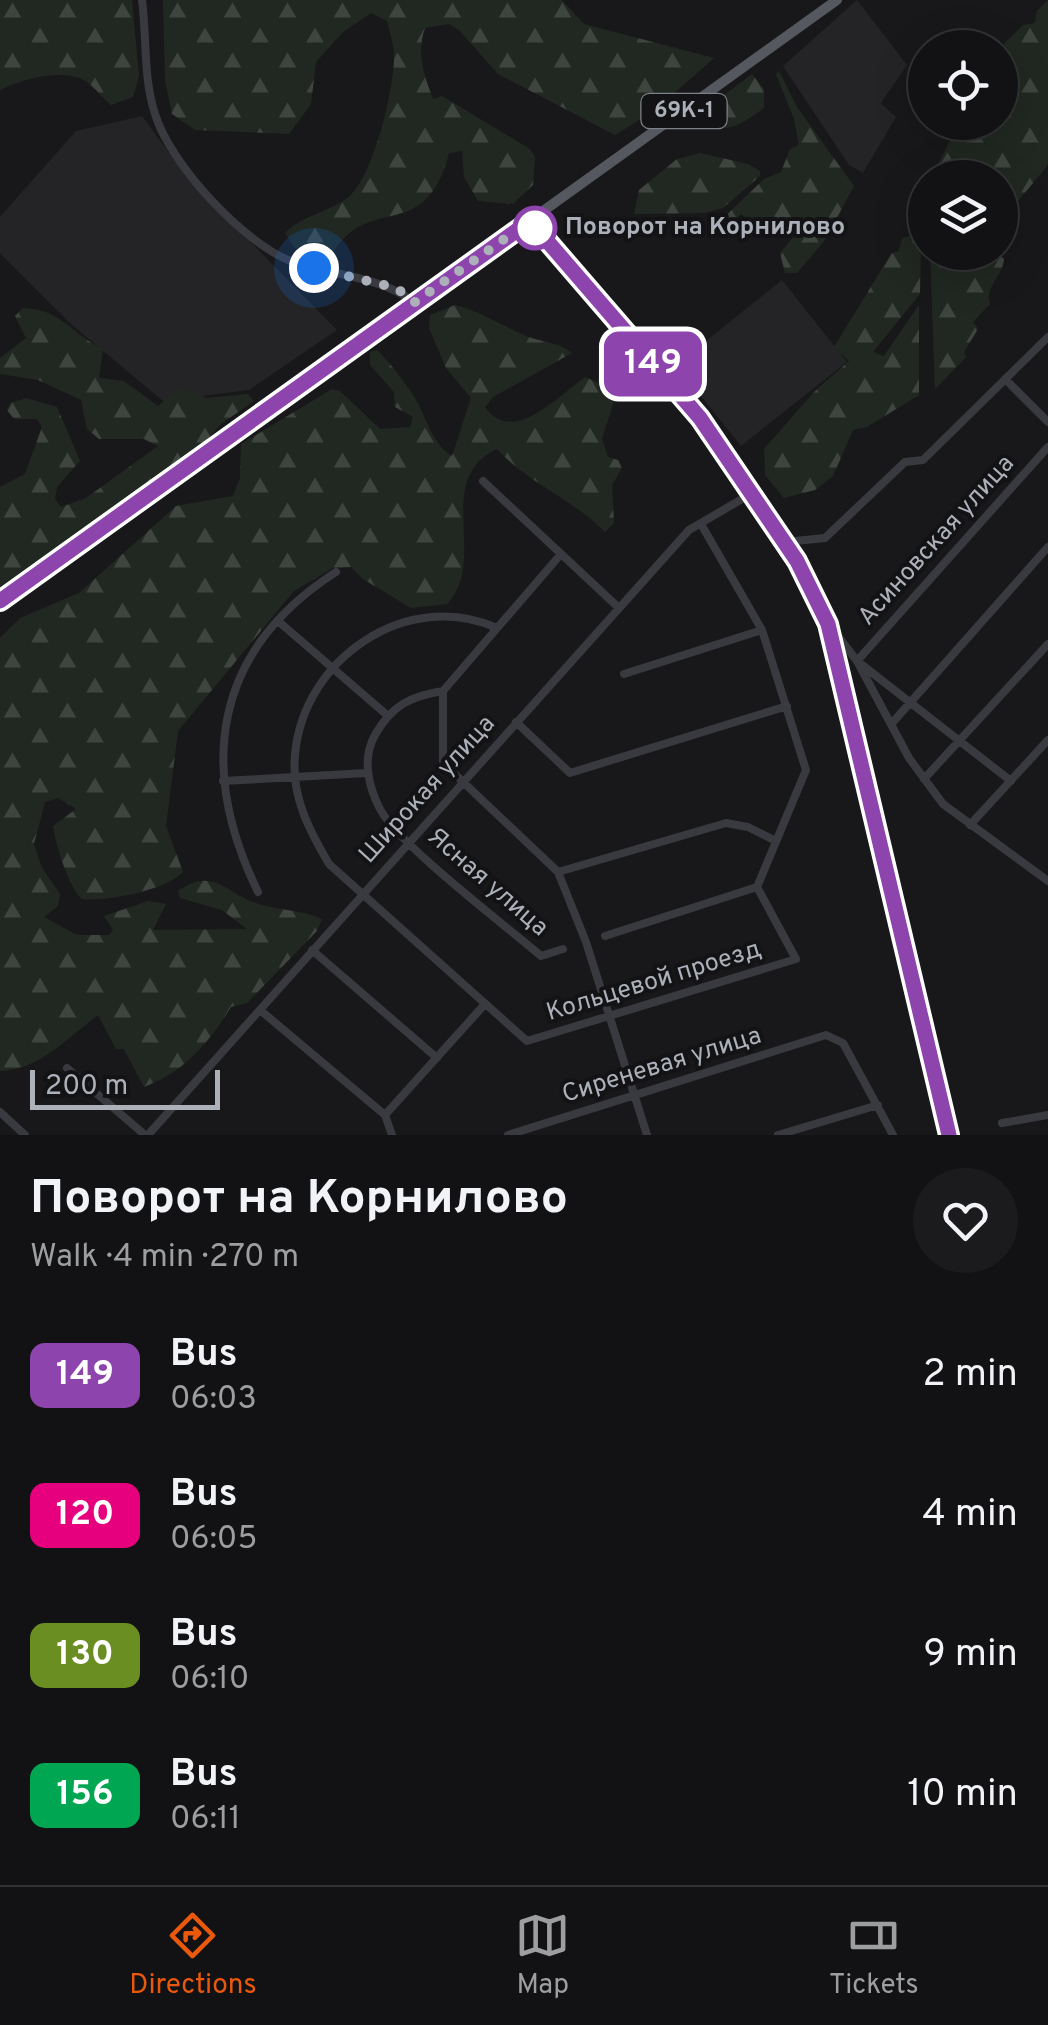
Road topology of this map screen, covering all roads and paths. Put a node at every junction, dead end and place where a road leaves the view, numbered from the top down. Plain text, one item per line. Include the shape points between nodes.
1 (142, 0) edge
2 (837, 0) edge
3 (530, 221) junction
4 (415, 302) junction
5 (1048, 337) edge
6 (1005, 379) junction
7 (1048, 422) edge
8 (1048, 448) edge
9 (483, 481) dead end
10 (754, 492) junction
11 (702, 524) junction
12 (785, 542) junction
13 (1048, 547) edge
14 (561, 554) junction
15 (336, 572) dead end
16 (0, 601) edge
17 (619, 608) junction
18 (278, 621) junction
19 (828, 624) junction
20 (498, 628) junction
21 (762, 630) junction
22 (1046, 650) edge
23 (857, 660) junction
24 (334, 669) junction
25 (624, 674) dead end
26 (443, 691) junction
27 (910, 702) junction
28 (787, 706) junction
29 (387, 714) junction
30 (516, 722) junction
31 (893, 722) junction
32 (1048, 740) edge
33 (960, 743) junction
34 (367, 773) junction
35 (296, 777) junction
36 (924, 779) junction
37 (1011, 780) junction
38 (222, 781) junction
39 (460, 783) junction
40 (970, 825) junction
41 (409, 841) junction
42 (776, 841) junction
43 (558, 872) junction
44 (1048, 881) edge
45 (757, 887) junction
46 (258, 892) dead end
47 (362, 894) junction
48 (605, 936) dead end
49 (564, 949) dead end
50 (312, 950) junction
51 (485, 1004) junction
52 (260, 1010) junction
53 (607, 1018) junction
54 (436, 1058) junction
55 (67, 1068) dead end
56 (636, 1097) junction
57 (878, 1105) junction
58 (0, 1112) edge
59 (386, 1115) junction
60 (1048, 1115) edge
61 (1002, 1122) dead end
62 (25, 1135) edge
63 (147, 1135) edge
64 (392, 1135) edge
65 (508, 1135) edge
66 (647, 1135) edge
67 (778, 1135) edge
68 (893, 1135) edge
69 (949, 1135) edge

1 - 4 street via 156,117 172,150 232,221 288,260 396,288
2 - 3 main road, 69К-1
3 - 4 main road, 69К-1
3 - 10 street via 700,418
4 - 16 main road, 69К-1
5 - 6 street
6 - 7 street
6 - 12 street via 923,460 905,462 825,538
8 - 23 street, Асиновская улица
9 - 14 street
10 - 11 street, Широкая улица
10 - 12 street
11 - 17 street, Широкая улица
11 - 21 street
12 - 19 street
13 - 27 street
14 - 17 street
14 - 20 street
15 - 18 street
17 - 30 street, Широкая улица
18 - 24 street
18 - 38 street via 238,684 222,749
19 - 23 street
19 - 69 street
20 - 24 street, Кольцевой проезд via 452,615 418,616 368,638
20 - 26 street
21 - 25 street
21 - 28 street
22 - 33 street
23 - 27 street
23 - 31 street
24 - 29 street
24 - 35 street, Кольцевой проезд via 304,719
26 - 29 street via 413,696
26 - 39 street via 444,763
27 - 31 street
27 - 33 street
28 - 30 street via 570,773
28 - 42 street via 806,770
29 - 34 street via 372,741
30 - 39 street, Широкая улица
31 - 36 street
32 - 37 street
33 - 36 street
33 - 37 street
34 - 35 street
34 - 41 street, Ясная улица via 381,812
35 - 38 street
35 - 47 street, Кольцевой проезд via 308,829 329,864
36 - 40 street
37 - 40 street
38 - 46 street via 233,836
39 - 41 street, Широкая улица
39 - 43 street
40 - 44 street
41 - 47 street, Широкая улица
41 - 49 street, Ясная улица via 541,956
42 - 43 street via 726,823
42 - 45 street
43 - 53 street
45 - 48 street
45 - 53 street, Кольцевой проезд via 796,959
47 - 50 street, Широкая улица
47 - 51 street, Кольцевой проезд
50 - 52 street, Широкая улица
50 - 54 street
51 - 53 street, Кольцевой проезд via 527,1042
51 - 54 street
52 - 59 street
52 - 63 street, Широкая улица
53 - 56 street
54 - 59 street
55 - 63 street
56 - 57 street, Сиреневая улица via 826,1035 842,1043
56 - 65 street, Сиреневая улица
56 - 66 street
57 - 67 street
57 - 68 street
58 - 62 street
59 - 64 street
60 - 61 street

